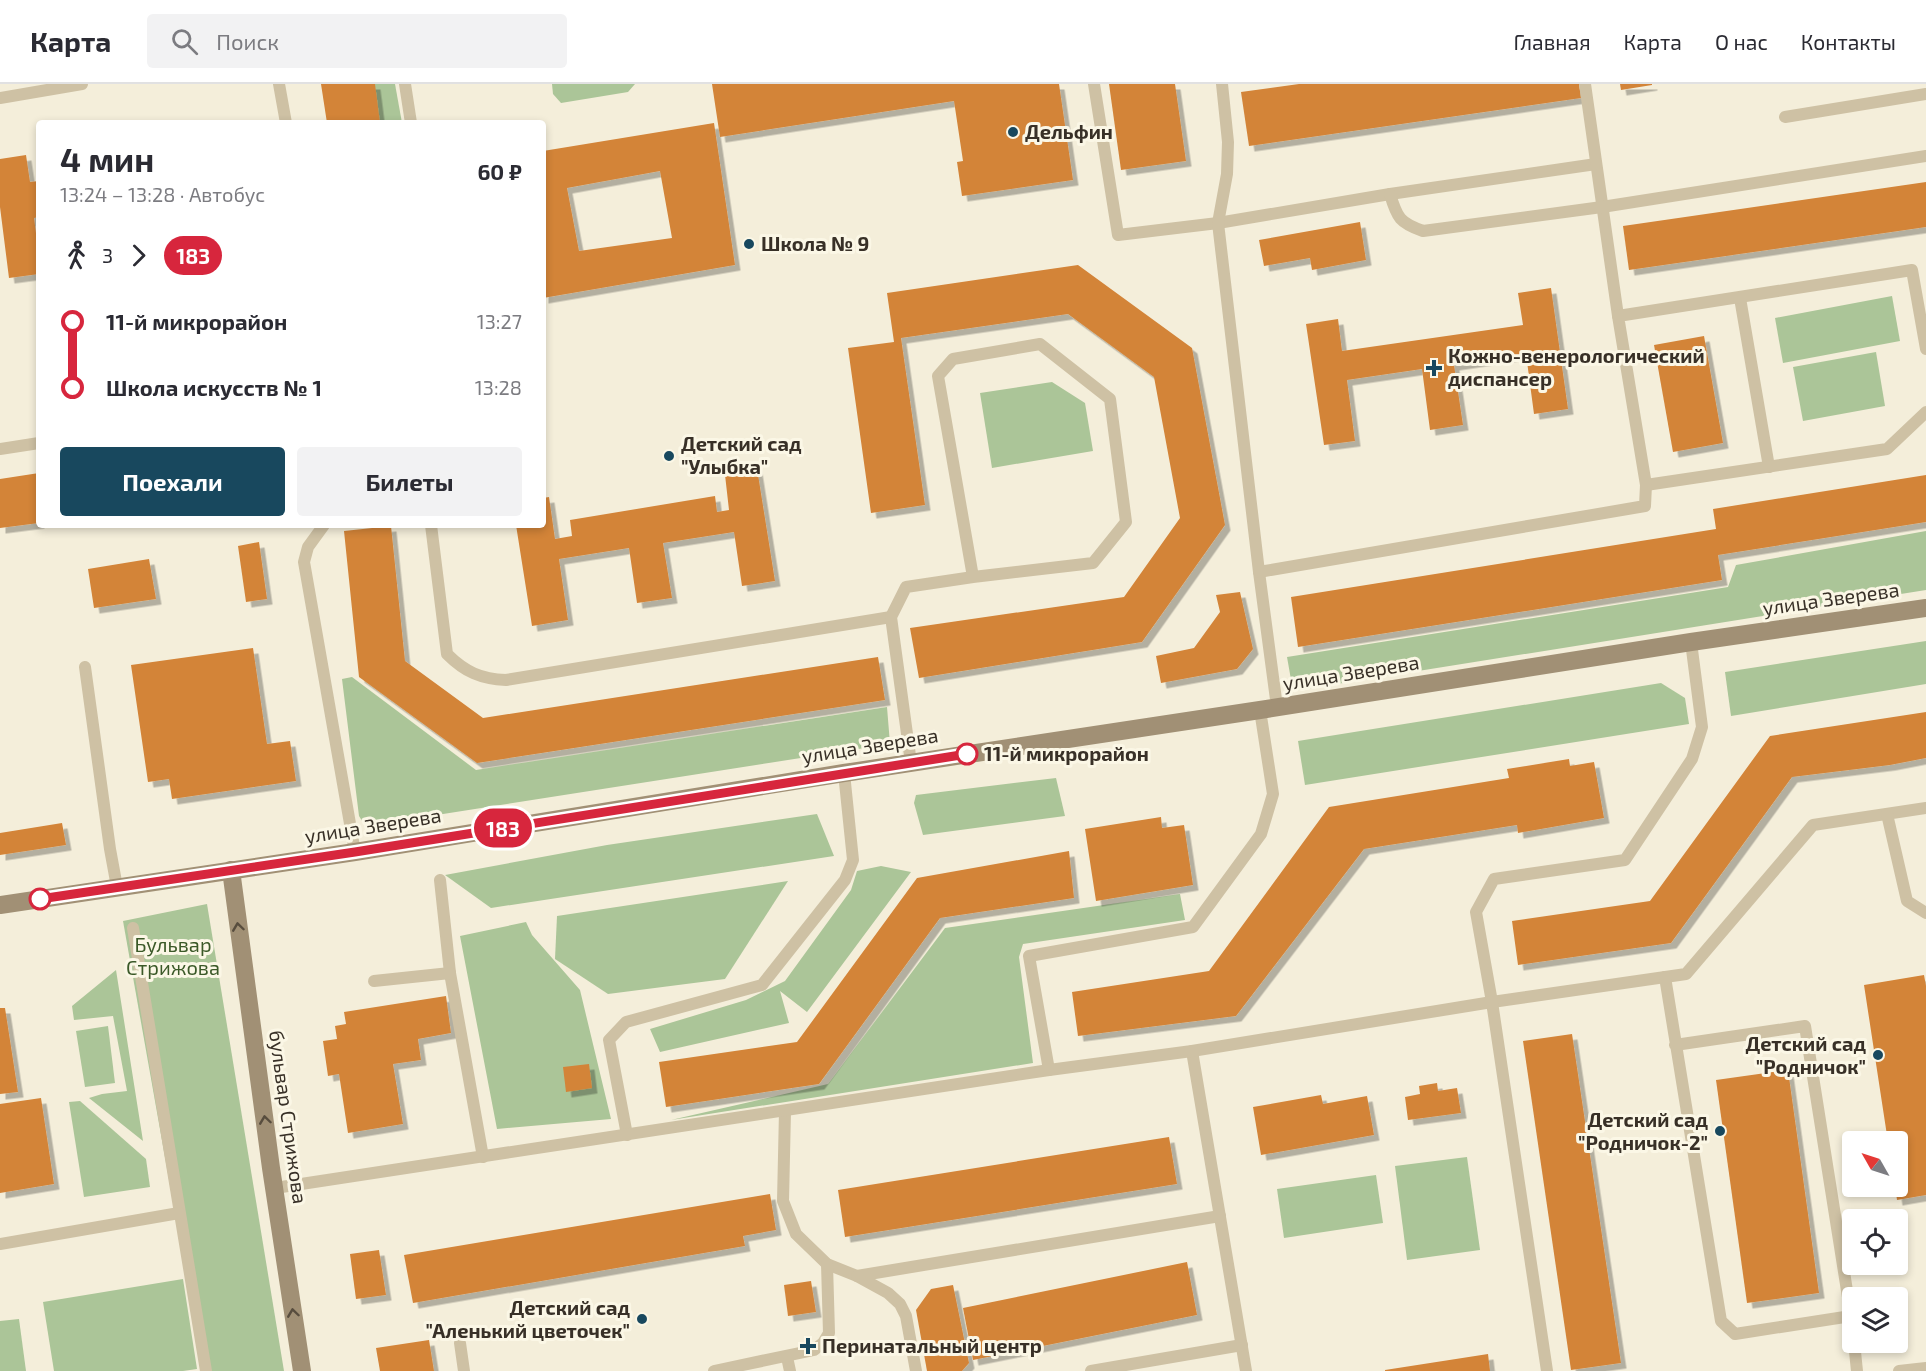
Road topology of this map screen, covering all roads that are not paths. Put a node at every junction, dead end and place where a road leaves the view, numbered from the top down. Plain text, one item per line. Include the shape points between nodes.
1 (82, 84) edge
2 (279, 84) edge
3 (405, 84) edge
4 (1094, 84) edge
5 (1222, 84) edge
6 (1585, 84) edge
7 (1926, 94) edge
8 (0, 98) edge
9 (1785, 117) dead end
10 (285, 120) edge
11 (411, 120) edge
12 (1926, 156) edge
13 (1596, 164) junction
14 (1390, 194) junction
15 (1602, 207) junction
16 (1218, 223) junction
17 (1740, 298) junction
18 (1618, 316) junction
19 (1926, 349) edge
20 (1926, 412) edge
21 (36, 443) edge
22 (0, 449) edge
23 (1769, 467) junction
24 (1646, 485) junction
25 (322, 528) edge
26 (431, 528) edge
27 (1259, 572) junction
28 (973, 577) junction
29 (1926, 608) edge
30 (891, 617) junction
31 (1691, 642) junction
32 (86, 667) dead end
33 (1269, 709) junction
34 (911, 763) junction
35 (844, 773) junction
36 (1926, 808) edge
37 (1887, 814) junction
38 (355, 852) junction
39 (231, 870) junction
40 (440, 880) dead end
41 (117, 887) junction
42 (0, 905) edge
43 (1926, 914) edge
44 (133, 928) dead end
45 (450, 973) junction
46 (1665, 977) junction
47 (374, 981) dead end
48 (1492, 1002) junction
49 (1675, 1045) junction
50 (1192, 1051) junction
51 (1049, 1070) junction
52 (785, 1110) junction
53 (627, 1135) junction
54 (483, 1157) junction
55 (275, 1188) junction
56 (179, 1213) junction
57 (1220, 1216) junction
58 (0, 1244) edge
59 (826, 1264) junction
60 (856, 1276) junction
61 (1846, 1287) edge
62 (1842, 1317) edge
63 (460, 1342) dead end
64 (1242, 1345) junction
65 (1855, 1353) edge
66 (787, 1357) junction
67 (1926, 1368) edge
68 (206, 1371) edge
69 (302, 1371) edge
70 (464, 1371) edge
71 (714, 1371) edge
72 (790, 1371) edge
73 (916, 1371) edge
74 (1091, 1371) edge
75 (1246, 1371) edge
76 (1548, 1371) edge
77 (1857, 1371) edge
78 (1899, 1371) edge

1 - 8 lane
2 - 10 lane
3 - 11 lane
4 - 16 lane via 1118,235
5 - 16 lane via 1228,142
6 - 13 lane
7 - 9 lane
12 - 15 lane
13 - 14 lane
13 - 15 lane
14 - 15 lane via 1397,215 1406,225 1423,231
14 - 16 lane
15 - 18 lane
16 - 27 lane
17 - 18 lane
17 - 19 lane via 1912,270
17 - 23 lane
18 - 24 lane
20 - 23 lane via 1887,449
21 - 22 lane
23 - 24 lane
24 - 27 lane via 1645,506
25 - 38 lane via 308,547 304,562
26 - 30 lane via 447,654 461,668 489,679 518,678
27 - 33 lane
28 - 28 lane via 1093,563 1126,522 1110,399 1040,344 952,359 938,376
28 - 30 lane via 906,587
29 - 31 main road, улица Зверева
30 - 34 lane
31 - 33 main road, улица Зверева
31 - 48 lane via 1702,727 1692,759 1625,860 1494,879 1476,912
32 - 41 lane
33 - 34 main road, улица Зверева
33 - 51 lane via 1273,794 1262,834 1193,927 1029,956
34 - 35 main road, улица Зверева
35 - 38 main road, улица Зверева
35 - 53 lane via 853,860 845,880 762,985 626,1022 609,1040
36 - 37 lane
37 - 43 lane via 1907,901
37 - 46 lane via 1813,825 1686,974
38 - 39 main road, улица Зверева
39 - 41 main road, улица Зверева
55 -> 39 main road, бульвар Стрижова
40 - 45 lane
41 - 42 main road, улица Зверева
44 - 56 lane
45 - 47 lane
45 - 54 lane
46 - 48 lane
46 - 49 lane
48 - 50 lane
48 - 76 lane
49 - 61 lane via 1805,1026
49 - 62 lane via 1720,1322 1735,1334
50 - 51 lane
50 - 57 lane
51 - 52 lane
52 - 53 lane
52 - 59 lane via 783,1201 796,1234
53 - 54 lane
54 - 55 lane
69 -> 55 main road, бульвар Стрижова
56 - 58 lane
56 - 68 lane
57 - 60 lane
57 - 64 lane
59 - 60 lane
59 - 66 lane via 829,1333 814,1350
60 - 73 lane via 888,1293 900,1305 906,1316
63 - 70 lane
64 - 74 lane
64 - 75 lane
65 - 77 lane
66 - 71 lane
66 - 72 lane
67 - 78 lane

